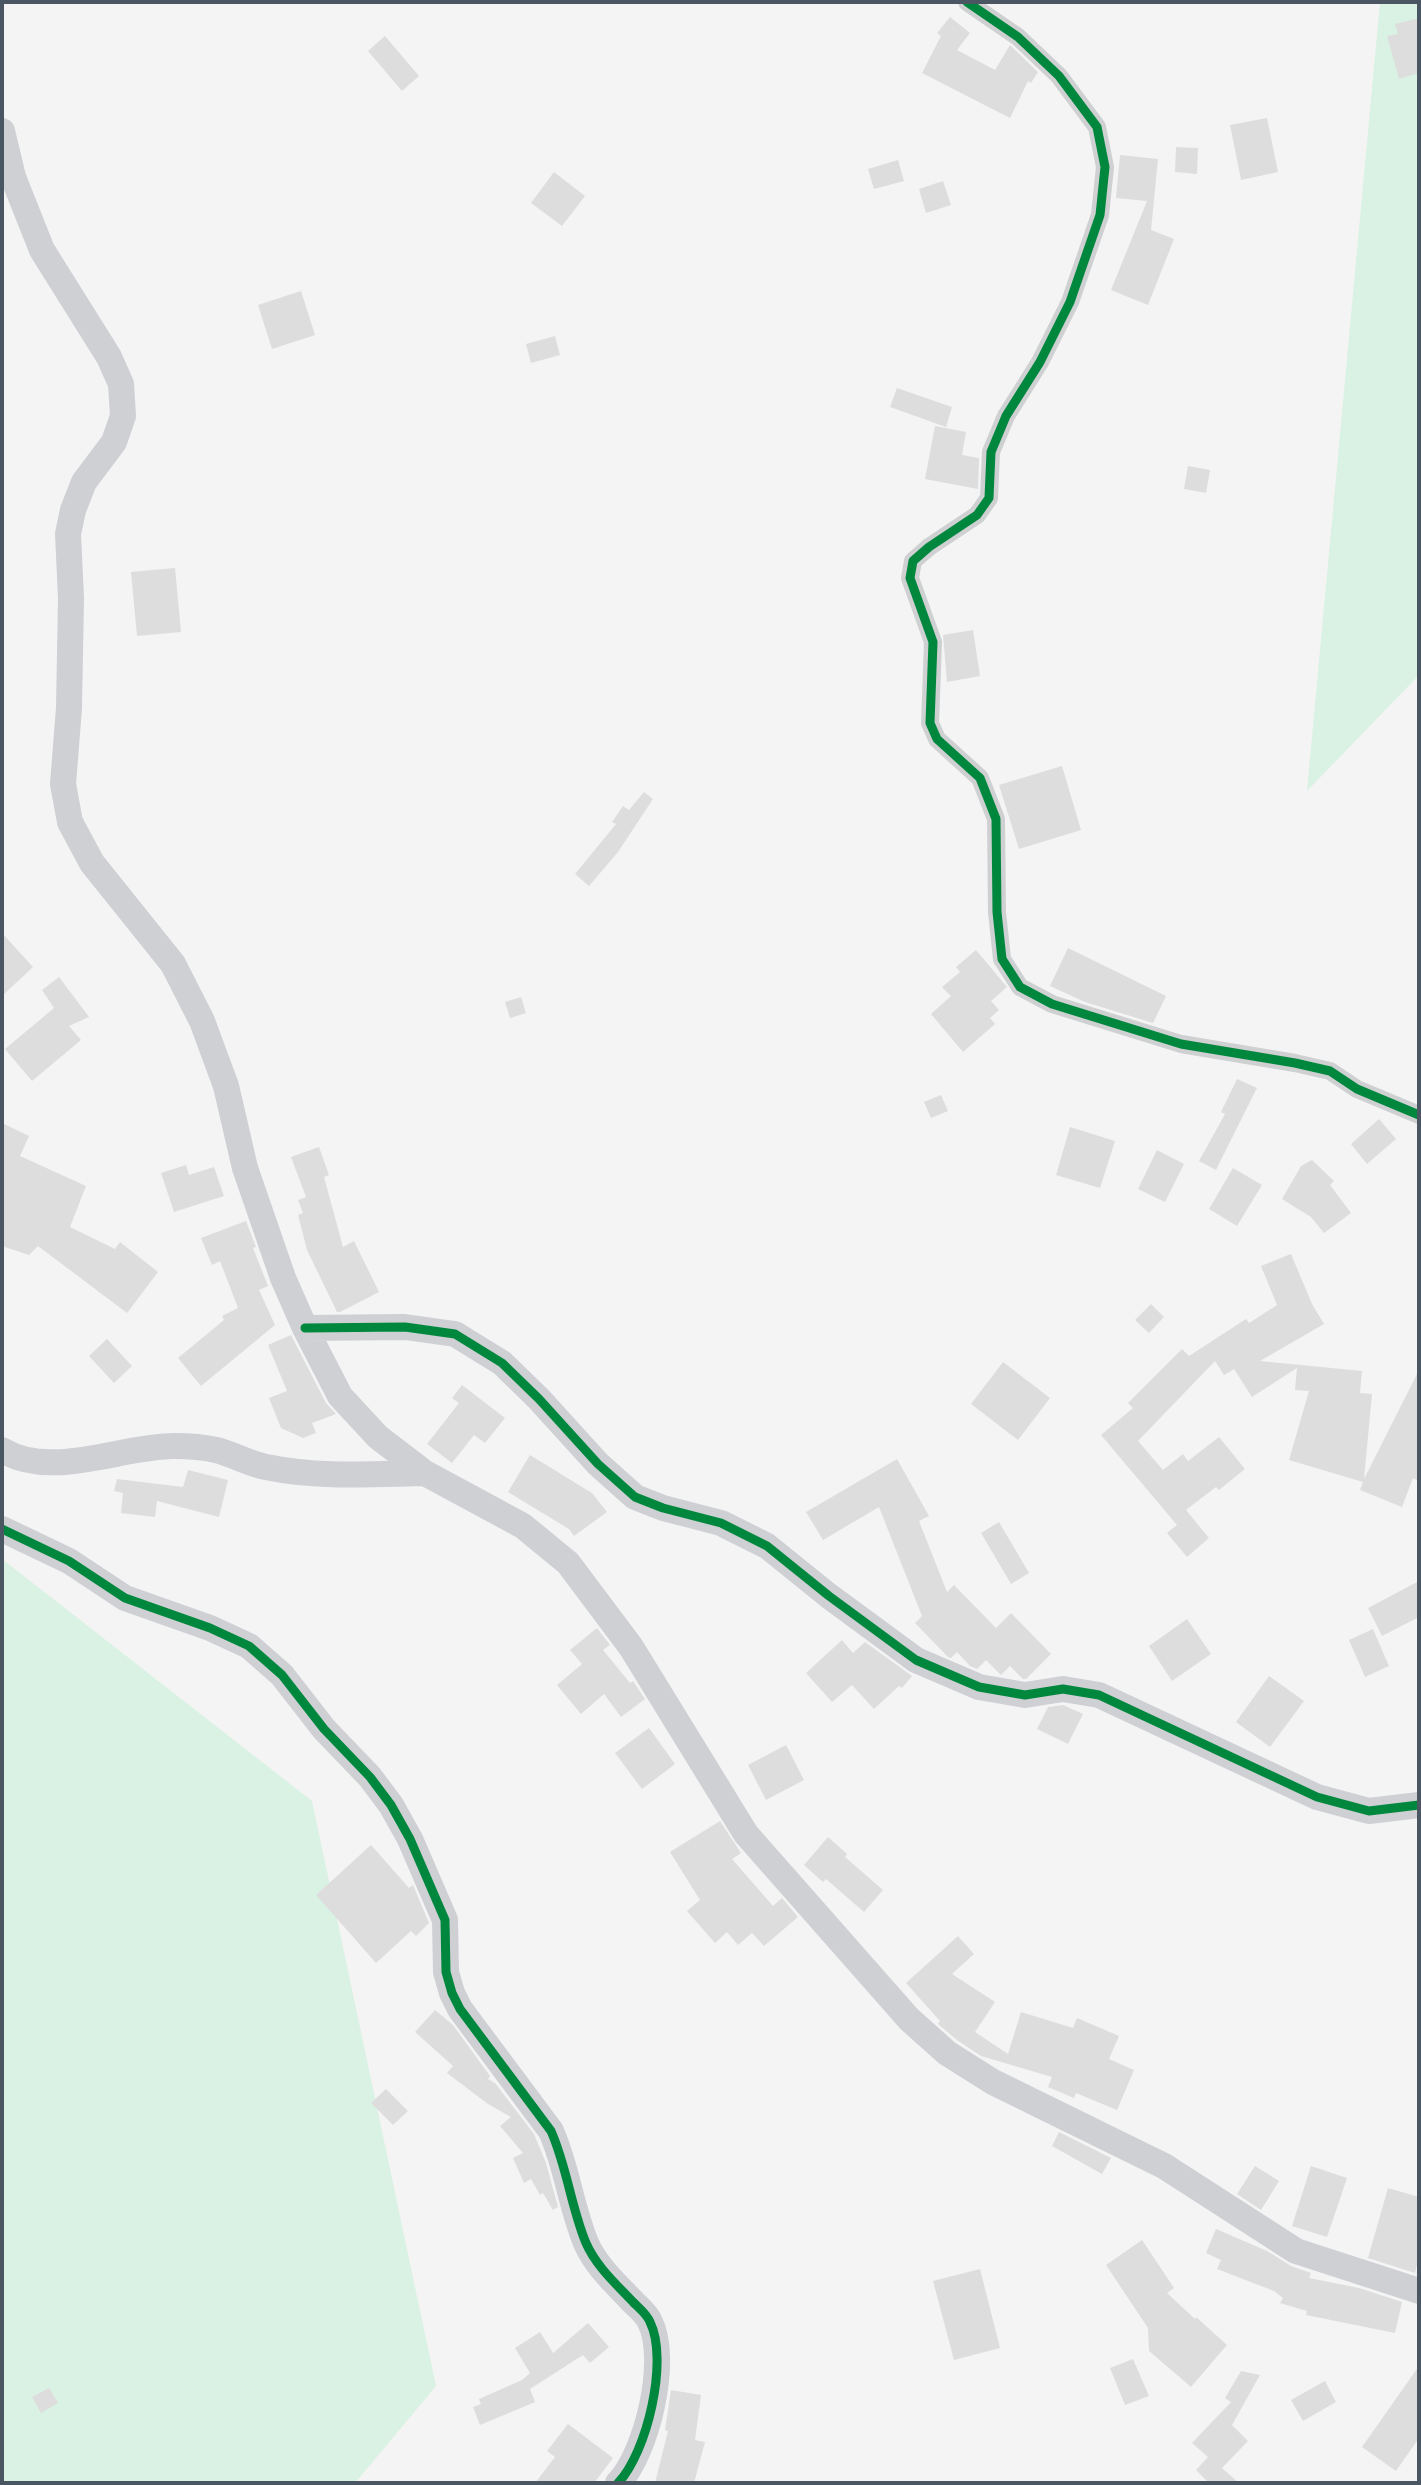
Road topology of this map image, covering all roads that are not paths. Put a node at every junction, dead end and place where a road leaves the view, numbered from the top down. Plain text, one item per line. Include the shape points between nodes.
1 (967, 2) edge
2 (2, 131) edge
3 (1419, 1115) edge
4 (305, 1328) junction
5 (2, 1450) edge
6 (425, 1473) junction
7 (2, 1530) edge
8 (1419, 1805) edge
9 (1419, 2291) edge
10 (618, 2483) edge

1 - 3 street via 1018,37 1059,76 1097,127 1105,167 1100,215 1070,302 1006,416 991,452 989,498 976,515 913,561 910,578 933,642 930,723 937,739 980,778 996,819 1002,959 1020,987 1052,1004 1181,1044 1330,1071 1357,1089
2 - 4 street via 13,177 42,250 109,356 121,384 123,416 114,442 84,482 68,534 69,708 63,784 70,822 92,863 173,964 202,1021 226,1086 245,1168
4 - 6 street via 340,1396 378,1437
4 - 8 street via 405,1326 455,1334 502,1363 635,1497 721,1523 767,1546 916,1660 979,1687 1025,1695 1063,1689 1099,1695 1317,1797 1369,1811
5 - 6 street via 13,1457 44,1462 172,1446 215,1450 264,1467 320,1475
6 - 9 street via 523,1526 568,1563 631,1647 746,1834 909,2019 947,2053 993,2082 1164,2166 1296,2250
7 - 10 street via 69,1560 125,1598 248,1646 282,1675 391,1805 445,1920 446,1972 452,1993 551,2131 587,2246 650,2320 659,2344 659,2368 641,2448

